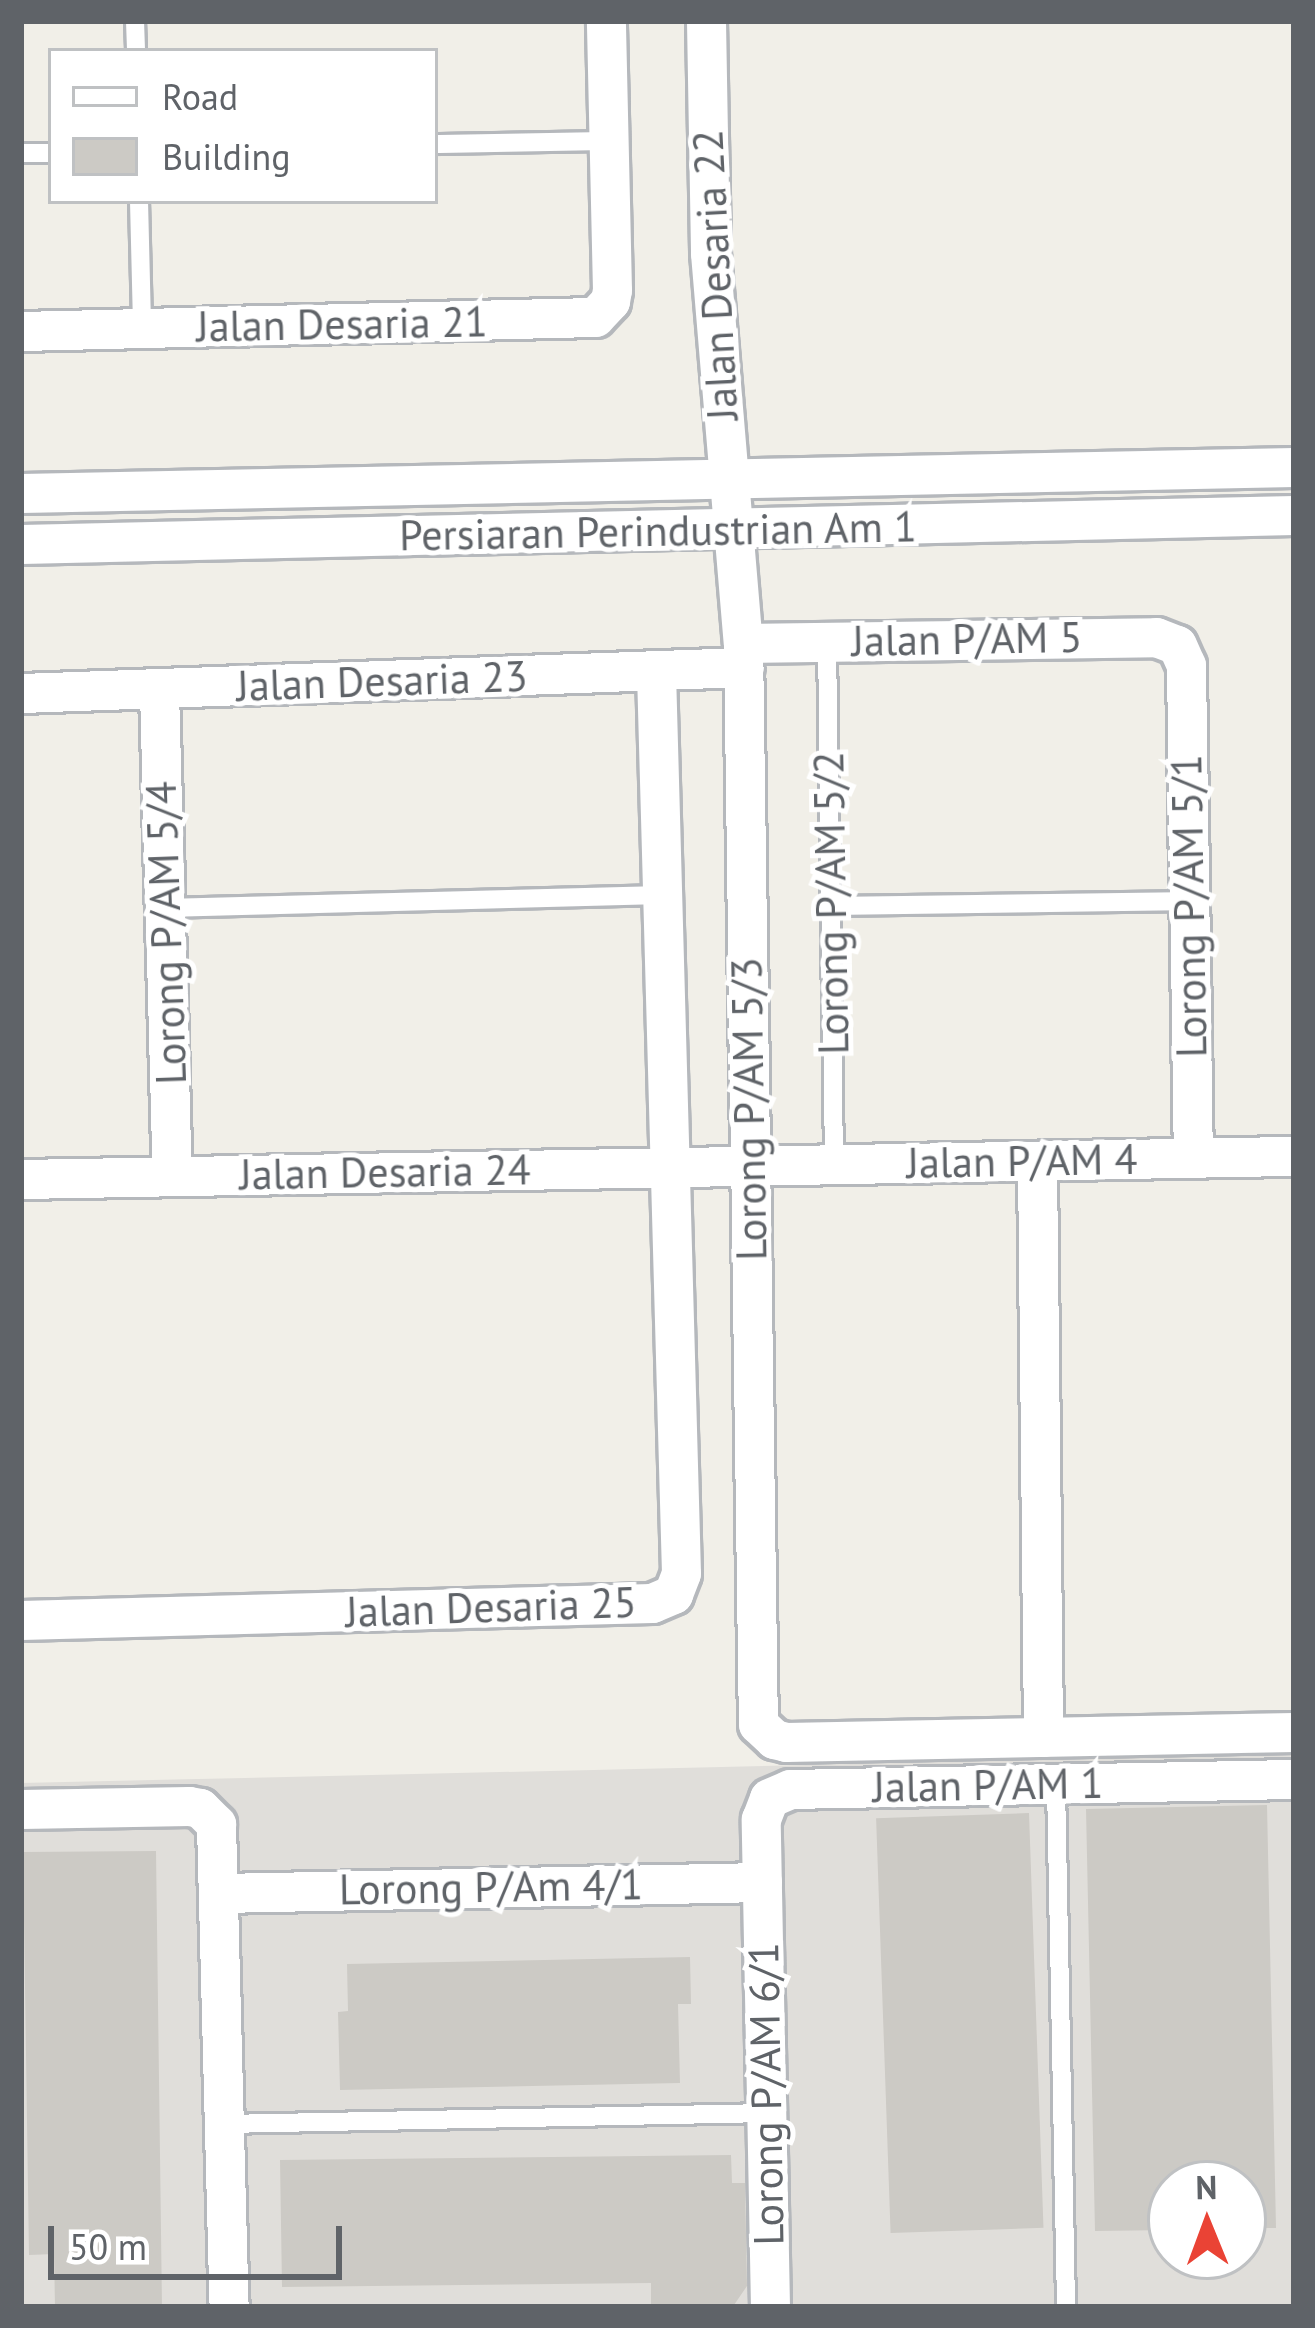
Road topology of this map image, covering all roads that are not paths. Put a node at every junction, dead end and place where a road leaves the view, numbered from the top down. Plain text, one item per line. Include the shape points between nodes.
1 (606, 21) edge
2 (706, 21) edge
3 (609, 141) junction
4 (438, 144) edge
5 (139, 204) edge
6 (142, 328) junction
7 (21, 331) edge
8 (1294, 467) edge
9 (725, 478) junction
10 (21, 493) edge
11 (1294, 515) edge
12 (731, 530) junction
13 (21, 544) edge
14 (827, 641) junction
15 (1183, 654) joint
16 (744, 655) junction
17 (656, 670) junction
18 (159, 690) junction
19 (21, 693) edge
20 (662, 895) junction
21 (1189, 901) junction
22 (831, 906) junction
23 (165, 908) junction
24 (1294, 1156) edge
25 (1193, 1157) junction
26 (1037, 1161) junction
27 (834, 1164) junction
28 (749, 1166) junction
29 (669, 1167) junction
30 (172, 1176) junction
31 (21, 1179) edge
32 (21, 1620) edge
33 (1294, 1732) edge
34 (1042, 1737) junction
35 (1294, 1779) edge
36 (1056, 1784) junction
37 (21, 1810) edge
38 (762, 1882) junction
39 (220, 1893) junction
40 (766, 2113) junction
41 (225, 2124) junction
42 (229, 2307) edge
43 (770, 2307) edge
44 (1066, 2307) edge

1 - 3 street
2 - 9 street, Jalan Desaria 22
3 - 4 lane
3 - 6 street, Jalan Desaria 21 via 610,301 583,320
5 - 6 lane
6 - 7 street, Jalan Desaria 21
8 - 9 street, Persiaran Perindustrian Am 1
9 - 10 street, Persiaran Perindustrian Am 1
9 - 12 street, Jalan Desaria 22
11 - 12 street, Persiaran Perindustrian Am 1
12 - 13 street, Persiaran Perindustrian Am 1
12 - 16 street, Lorong P/AM 5/3
14 - 15 street, Jalan P/AM 5 via 1156,637
14 - 16 street, Jalan P/AM 5
14 - 22 lane, Lorong P/AM 5/2
15 - 21 street, Lorong P/AM 5/1
16 - 17 street, Jalan Desaria 23
16 - 28 street, Lorong P/AM 5/3
17 - 18 street, Jalan Desaria 23
17 - 20 street
18 - 19 street, Jalan Desaria 23
18 - 23 street, Lorong P/AM 5/4
20 - 23 lane
20 - 29 street
21 - 22 lane
21 - 25 street, Lorong P/AM 5/1
22 - 27 lane, Lorong P/AM 5/2
23 - 30 street, Lorong P/AM 5/4
24 - 25 street, Jalan P/AM 4
25 - 26 street, Jalan P/AM 4
26 - 27 street, Jalan P/AM 4
26 - 34 street
27 - 28 street, Jalan P/AM 4
28 - 29 street, Jalan Desaria 24
28 - 34 street, Lorong P/AM 5/3 via 758,1724 786,1742
29 - 30 street, Jalan Desaria 24
29 - 32 street, Jalan Desaria 25 via 681,1573 664,1600
30 - 31 street, Jalan Desaria 24
33 - 34 street
35 - 36 street, Jalan P/AM 1
36 - 38 street, Jalan P/AM 1 via 778,1792 760,1819
36 - 44 lane
37 - 39 street via 200,1808 219,1835
38 - 39 street, Lorong P/Am 4/1
38 - 40 street, Lorong P/AM 6/1
39 - 41 street
40 - 41 lane
40 - 43 street, Lorong P/AM 6/1
41 - 42 street

